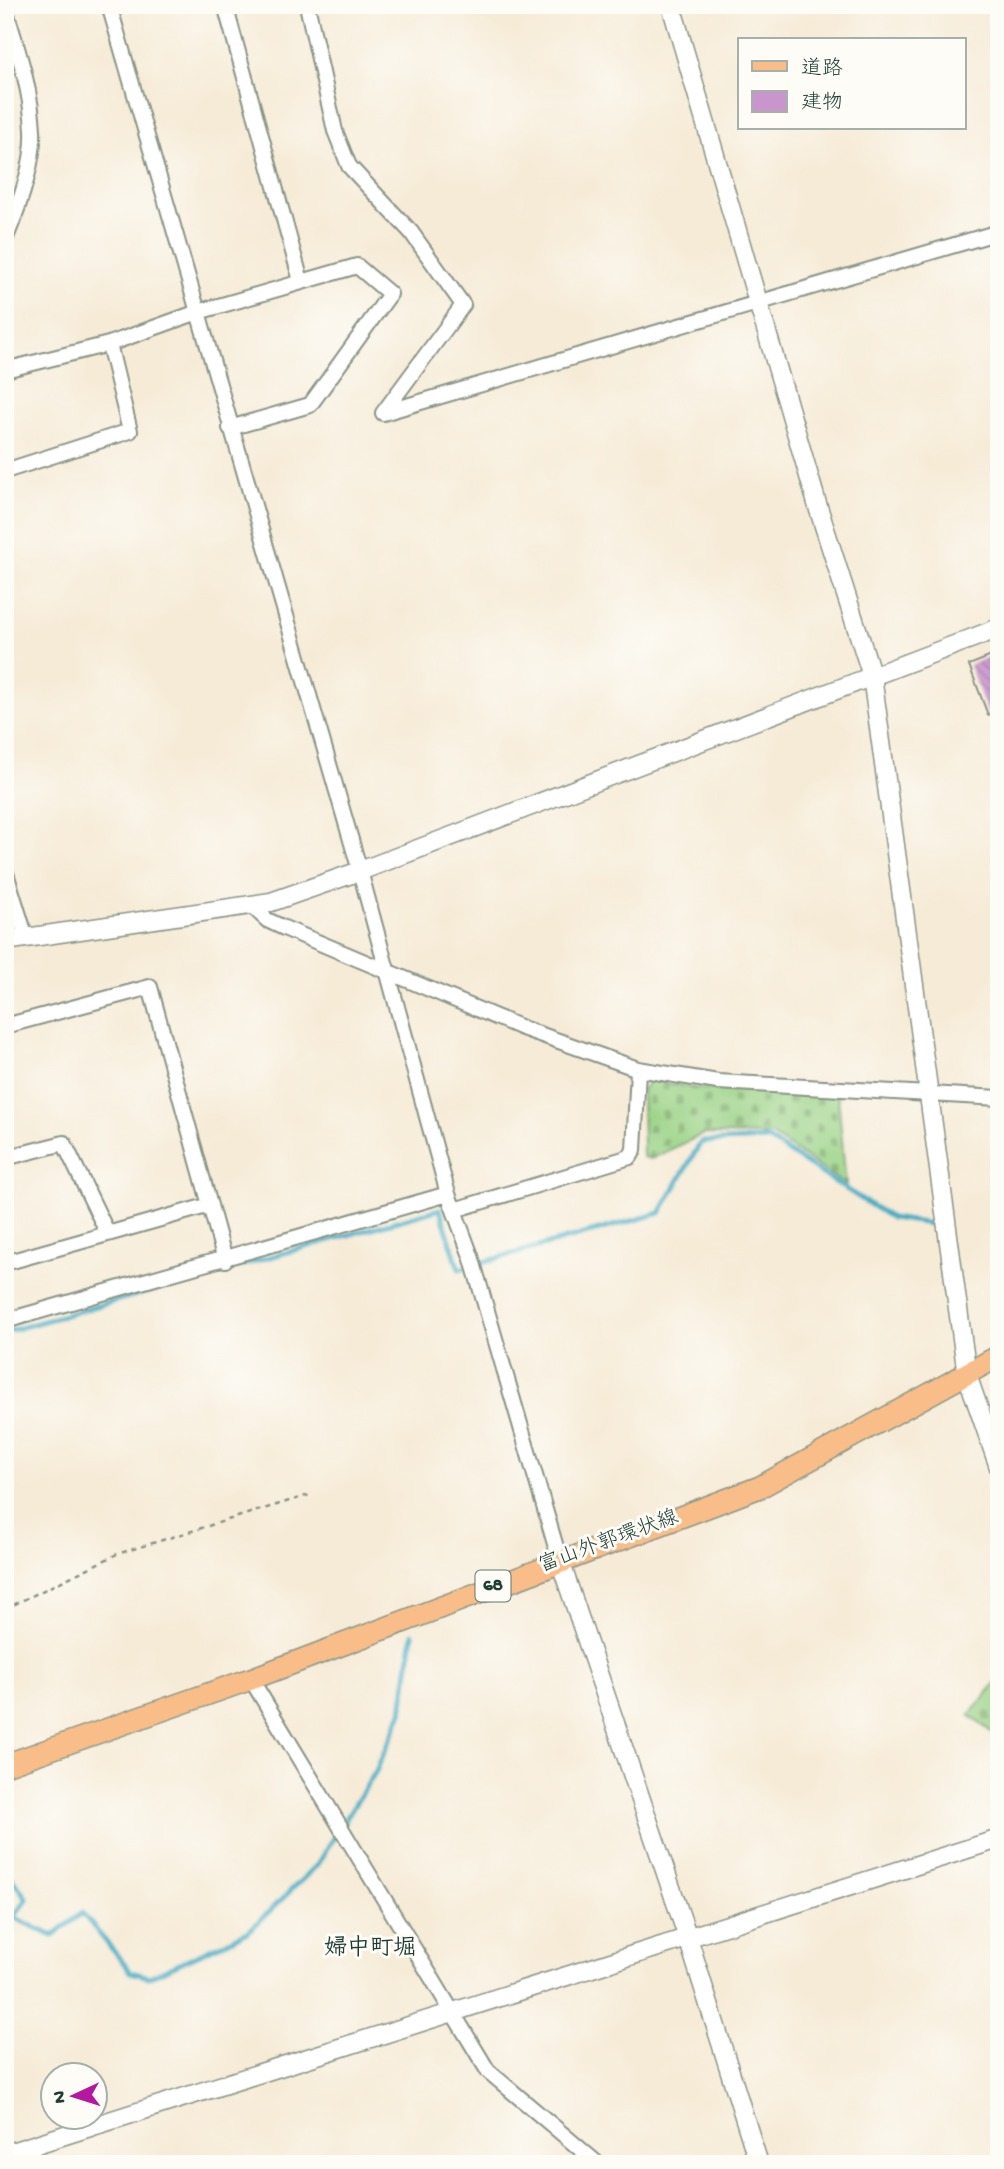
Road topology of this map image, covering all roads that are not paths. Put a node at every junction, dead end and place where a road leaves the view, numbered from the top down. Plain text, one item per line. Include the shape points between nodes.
1 (109, 5) edge
2 (226, 5) edge
3 (307, 5) edge
4 (671, 5) edge
5 (5, 8) edge
6 (999, 232) edge
7 (5, 240) edge
8 (301, 281) junction
9 (760, 302) junction
10 (198, 312) junction
11 (109, 344) junction
12 (5, 370) edge
13 (230, 428) junction
14 (5, 471) edge
15 (999, 628) edge
16 (872, 676) junction
17 (5, 870) edge
18 (360, 871) junction
19 (251, 905) junction
20 (26, 938) junction
21 (5, 941) edge
22 (386, 972) junction
23 (5, 1026) edge
24 (638, 1069) junction
25 (926, 1094) junction
26 (999, 1098) edge
27 (5, 1158) edge
28 (448, 1194) junction
29 (210, 1205) junction
30 (454, 1210) junction
31 (108, 1234) junction
32 (225, 1260) junction
33 (5, 1263) edge
34 (5, 1321) edge
35 (999, 1356) edge
36 (967, 1375) junction
37 (999, 1467) edge
38 (560, 1561) junction
39 (251, 1679) junction
40 (5, 1765) edge
41 (999, 1839) edge
42 (688, 1938) junction
43 (451, 2013) junction
44 (5, 2154) edge
45 (598, 2164) edge
46 (759, 2164) edge

1 - 10 street
2 - 8 street
3 - 9 street via 335,131 349,166 411,232 463,304 383,413
4 - 9 street
5 - 7 street via 27,85 33,133 21,201
6 - 9 street
8 - 10 street
8 - 13 street via 357,266 390,294 310,405
9 - 16 street
10 - 11 street
10 - 13 street
11 - 12 street
11 - 14 street via 130,431
13 - 18 street
15 - 16 street
16 - 18 street
16 - 25 street
17 - 20 street
18 - 19 street
18 - 22 street
19 - 20 street
19 - 22 street via 267,920
20 - 21 street
22 - 24 street
22 - 28 street
23 - 29 street via 150,988
24 - 25 street via 718,1082
24 - 30 street via 630,1157
25 - 26 street
25 - 36 street
27 - 31 street via 64,1143
28 - 30 street
28 - 32 street
29 - 31 street
29 - 32 street
30 - 38 street
31 - 33 street
32 - 34 street
35 - 36 main road, 富山外郭環状線 / 68
36 - 37 street
36 - 38 main road, 富山外郭環状線 / 68 via 760,1487
38 - 39 main road, 富山外郭環状線 / 68
38 - 42 street
39 - 40 main road, 富山外郭環状線 / 68
39 - 43 street
41 - 42 street
42 - 43 street
42 - 46 street
43 - 44 street
43 - 45 street via 488,2071

